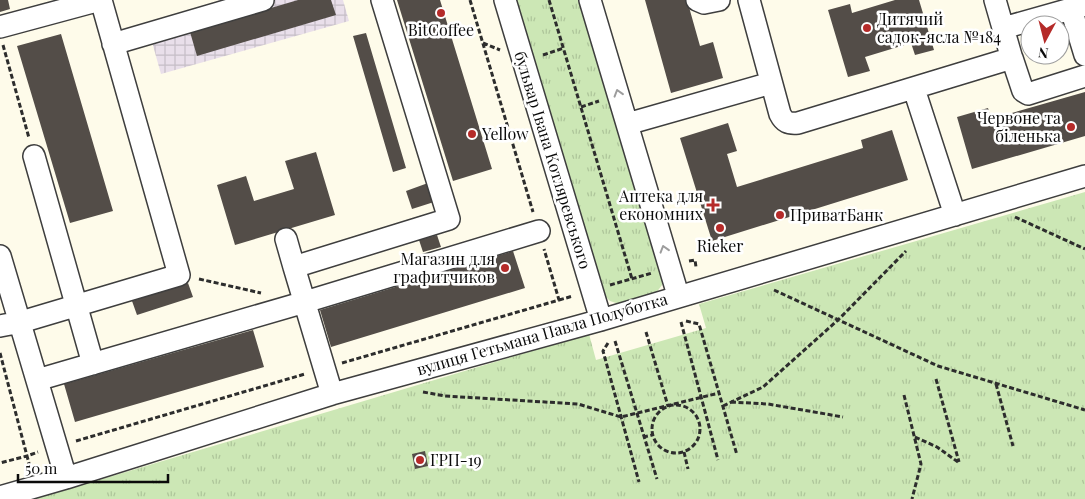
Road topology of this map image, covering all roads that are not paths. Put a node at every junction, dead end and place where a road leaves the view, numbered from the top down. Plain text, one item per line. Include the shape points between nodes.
1 (100, 0) edge
2 (263, 0) edge
3 (382, 0) edge
4 (505, 0) edge
5 (590, 0) edge
6 (697, 0) edge
7 (719, 0) edge
8 (749, 0) edge
9 (995, 0) edge
10 (1078, 7) edge
11 (30, 9) edge
12 (1003, 28) junction
13 (1, 36) edge
14 (113, 44) junction
15 (1085, 54) edge
16 (1012, 59) junction
17 (1085, 76) edge
18 (771, 83) junction
19 (914, 88) junction
20 (627, 124) junction
21 (34, 156) road end
22 (1085, 176) edge
23 (955, 215) junction
24 (538, 231) dead end
25 (286, 239) dead end
26 (0, 256) edge
27 (294, 267) junction
28 (678, 295) junction
29 (306, 302) junction
30 (601, 320) junction
31 (21, 322) junction
32 (0, 326) edge
33 (93, 364) junction
34 (37, 380) junction
35 (332, 394) junction
36 (66, 478) junction
37 (0, 496) edge

1 - 11 street
1 - 14 street
2 - 14 street
3 - 27 street via 449,219
4 - 30 street, бульвар Івана Котляревського
20 -> 5 street
6 - 7 street via 704,3
8 - 18 street
9 - 12 street
10 - 12 street
10 - 15 street
11 - 13 street
12 - 16 street
14 - 31 street via 179,274
16 - 17 street via 1023,92 1028,94
16 - 19 street
18 - 19 street via 780,114 790,124
18 - 20 street
19 - 23 street
28 -> 20 street
21 - 33 street
22 - 23 street, вулиця Гетьмана Павла Полуботка
23 - 28 street, вулиця Гетьмана Павла Полуботка
24 - 29 street
25 - 27 street
26 - 31 street
27 - 29 street
28 - 30 street, вулиця Гетьмана Павла Полуботка
29 - 33 street
29 - 35 street
30 - 35 street, вулиця Гетьмана Павла Полуботка
31 - 32 street
31 - 34 street
33 - 34 street
34 - 36 street
35 - 36 street, вулиця Гетьмана Павла Полуботка
36 - 37 street, вулиця Гетьмана Павла Полуботка

